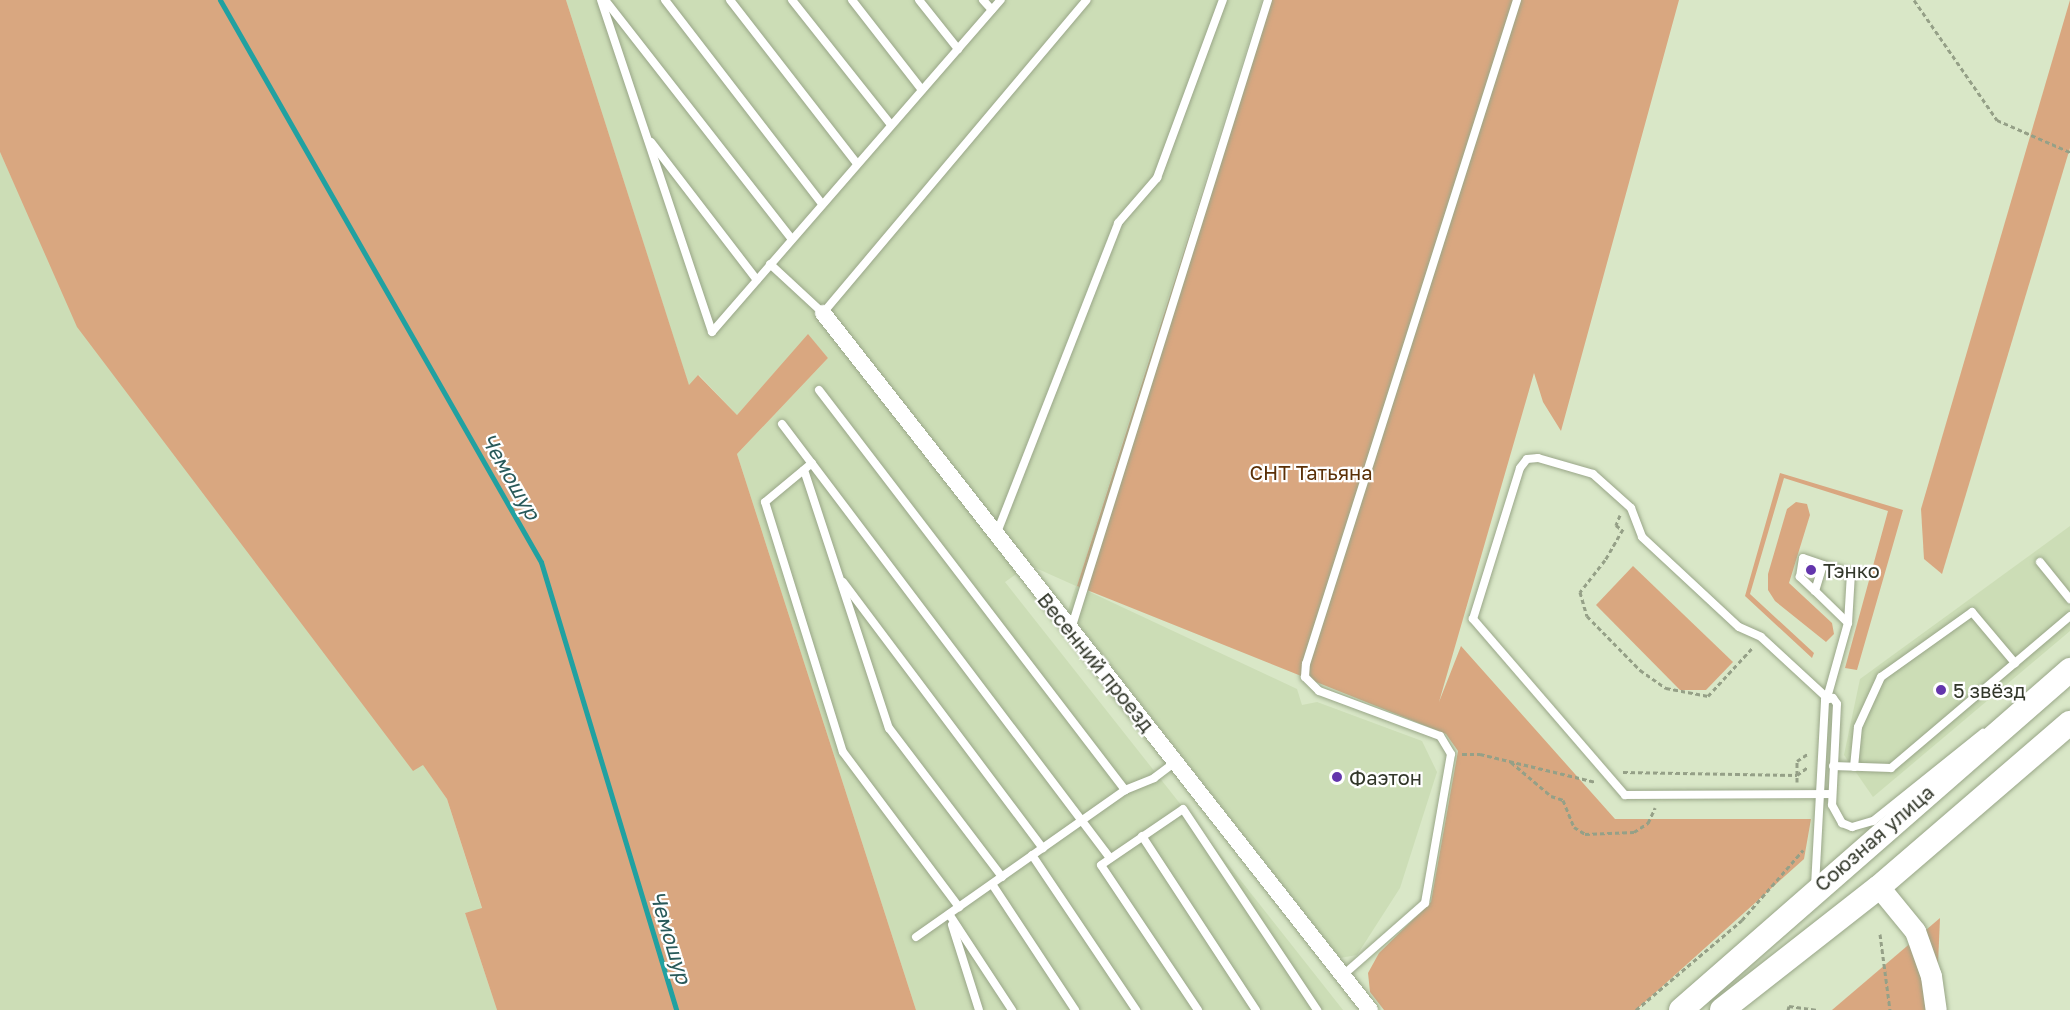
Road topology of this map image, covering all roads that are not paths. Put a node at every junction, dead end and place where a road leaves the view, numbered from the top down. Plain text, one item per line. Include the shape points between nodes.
1 (603, 0) edge
2 (665, 0) edge
3 (730, 0) edge
4 (792, 0) edge
5 (852, 0) edge
6 (919, 0) edge
7 (983, 0) edge
8 (1001, 0) edge
9 (1087, 0) edge
10 (1223, 0) edge
11 (1268, 0) edge
12 (1517, 0) edge
13 (992, 10) junction
14 (958, 49) junction
15 (922, 90) junction
16 (891, 125) junction
17 (647, 137) junction
18 (857, 164) junction
19 (822, 204) junction
20 (792, 239) junction
21 (770, 264) junction
22 (757, 280) junction
23 (823, 313) junction
24 (819, 390) dead end
25 (782, 424) dead end
26 (812, 463) junction
27 (804, 470) junction
28 (995, 537) junction
29 (2040, 562) dead end
30 (1823, 565) junction
31 (838, 575) junction
32 (1815, 591) junction
33 (2070, 599) edge
34 (2070, 616) edge
35 (1848, 623) junction
36 (1070, 631) junction
37 (2015, 663) junction
38 (2070, 669) edge
39 (1827, 698) junction
40 (2017, 713) junction
41 (2070, 723) edge
42 (1176, 761) junction
43 (1833, 766) junction
44 (1854, 767) junction
45 (1125, 790) junction
46 (1820, 794) junction
47 (1832, 794) junction
48 (1084, 820) junction
49 (1142, 837) junction
50 (1044, 848) junction
51 (1032, 855) junction
52 (1110, 858) junction
53 (1002, 877) junction
54 (992, 884) junction
55 (1879, 886) junction
56 (1815, 890) junction
57 (959, 907) junction
58 (949, 914) junction
59 (916, 938) dead end
60 (1343, 975) junction
61 (979, 1010) edge
62 (1012, 1010) edge
63 (1076, 1010) edge
64 (1136, 1010) edge
65 (1198, 1010) edge
66 (1256, 1010) edge
67 (1317, 1010) edge
68 (1370, 1010) edge
69 (1681, 1010) edge
70 (1722, 1010) edge
71 (1936, 1010) edge

1 - 17 lane
1 - 20 lane
2 - 19 lane
3 - 18 lane
4 - 16 lane
5 - 15 lane
6 - 14 lane
7 - 13 lane
8 - 13 lane
9 - 23 lane
10 - 28 lane via 1157,178 1118,223
11 - 36 lane
12 - 60 lane via 1305,664 1305,677 1319,691 1440,736 1451,754 1425,903
13 - 14 lane
14 - 15 lane
15 - 16 lane
16 - 18 lane
17 - 22 lane
17 - 22 lane via 712,332
18 - 19 lane
19 - 20 lane
20 - 21 lane
21 - 22 lane
21 - 23 lane
23 - 28 street, Весенний проезд
24 - 45 lane
25 - 26 lane
26 - 27 lane
26 - 48 lane
27 - 31 lane
27 - 57 lane via 765,502 843,752
28 - 36 street, Весенний проезд
29 - 33 lane
30 - 32 lane
30 - 32 lane via 1803,558 1800,577
30 - 35 lane via 1851,573
31 - 50 lane
31 - 53 lane via 889,728
32 - 35 lane
34 - 37 lane
35 - 39 lane
36 - 42 street, Весенний проезд
37 - 44 lane via 1891,768
37 - 44 lane via 1972,612 1881,677 1858,727
38 - 40 main road, Союзная улица
39 - 43 lane via 1833,698 1837,704
39 - 46 lane
39 - 46 lane via 1761,637 1739,627 1642,537 1627,508 1593,474 1538,458 1527,459 1520,468 1473,619 1617,787 1636,797
40 - 47 lane via 1968,741 1862,827 1842,823 1835,815
40 - 56 main road, Союзная улица
41 - 55 main road, Союзная улица
42 - 45 lane via 1154,778
42 - 60 street, Весенний проезд
43 - 44 lane
43 - 47 lane
45 - 48 lane
46 - 47 lane
46 - 56 lane
48 - 50 lane
48 - 52 lane
49 - 52 lane
49 - 66 lane
49 - 67 lane via 1183,809
50 - 51 lane
51 - 53 lane
51 - 64 lane
52 - 65 lane via 1101,865
53 - 54 lane
54 - 57 lane
54 - 63 lane
55 - 70 main road, Союзная улица
55 - 71 street via 1915,931 1931,976
56 - 69 main road, Союзная улица
57 - 58 lane
58 - 59 lane
58 - 61 lane
58 - 62 lane
60 - 68 street, Весенний проезд

